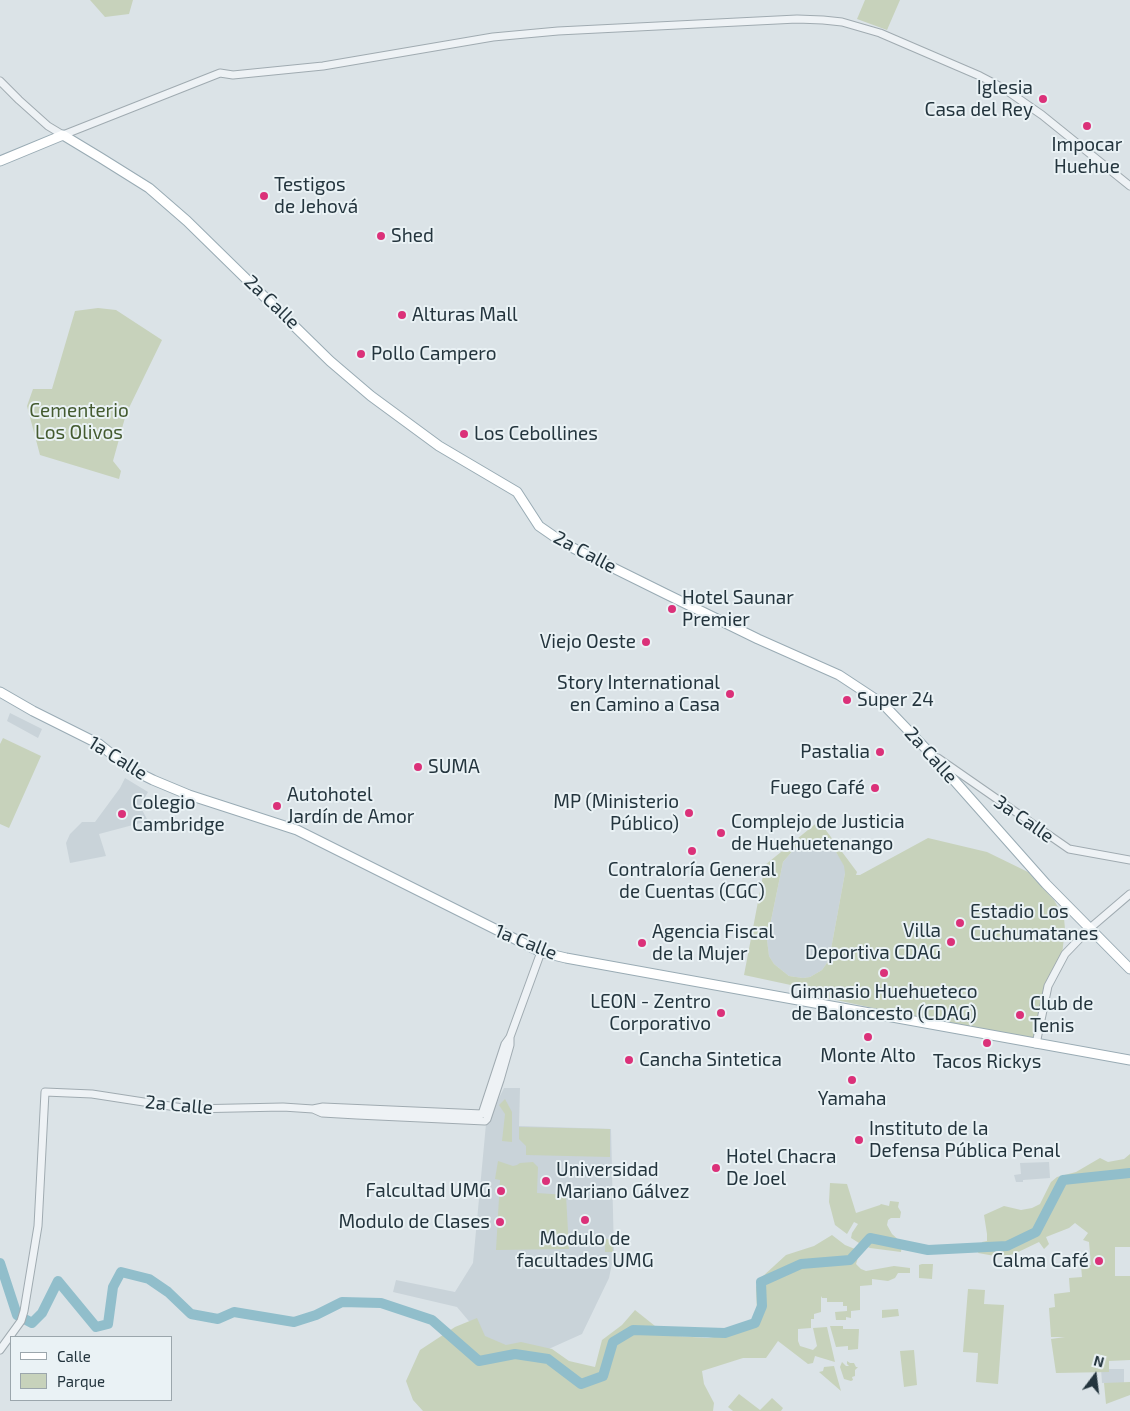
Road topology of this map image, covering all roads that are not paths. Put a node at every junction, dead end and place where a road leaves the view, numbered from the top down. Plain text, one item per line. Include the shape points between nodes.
1 (0, 81) edge
2 (63, 135) junction
3 (0, 161) edge
4 (1129, 185) edge
5 (0, 692) edge
6 (929, 752) junction
7 (1130, 860) edge
8 (1130, 894) edge
9 (1089, 929) junction
10 (541, 952) junction
11 (1130, 969) edge
12 (510, 1037) junction
13 (1036, 1044) junction
14 (1130, 1060) edge
15 (313, 1109) junction
16 (0, 1350) edge

1 - 2 street, 2a Calle via 48,126
2 - 3 main road
2 - 4 street via 220,73 233,75 323,66 493,37 558,31 815,19 842,22 880,33 980,76 1042,115
2 - 6 main road, 2a Calle via 149,188 188,221 330,361 439,446 518,492 539,526 566,544 659,591 839,675 883,704
5 - 10 main road, 1a Calle via 99,744 129,768 153,780 297,830
6 - 7 street, 3a Calle via 1069,849
6 - 9 main road, 2a Calle
8 - 9 street
9 - 11 main road, 2a Calle
9 - 13 street via 1065,954 1048,986
10 - 12 street
10 - 13 main road, 1a Calle
12 - 15 street, 2a Calle via 483,1113
12 - 15 street, 2a Calle via 487,1120 322,1113
13 - 14 main road, 1a Calle
15 - 16 street, 2a Calle via 189,1109 92,1094 45,1092 38,1226 24,1311

